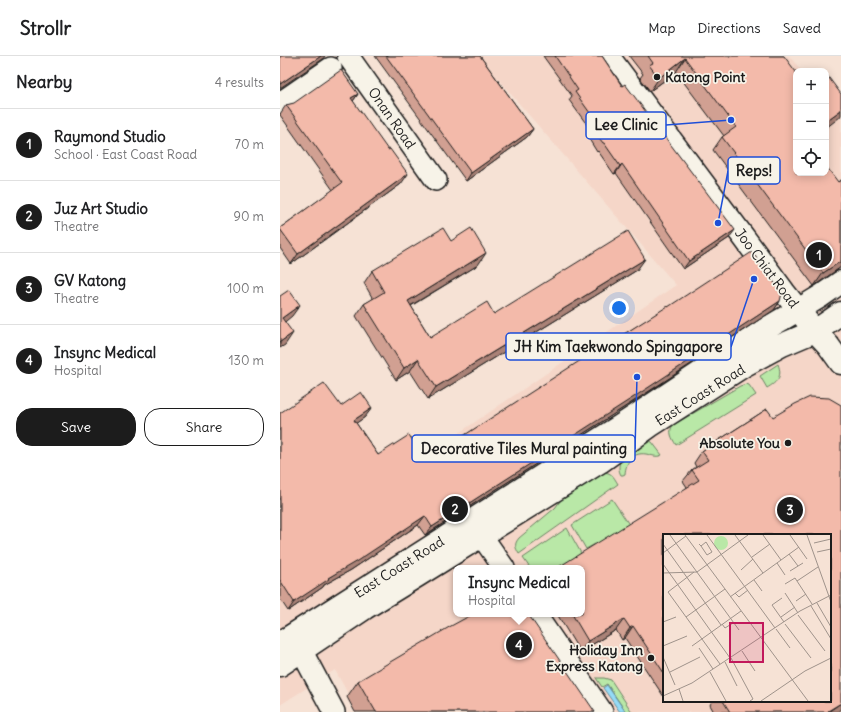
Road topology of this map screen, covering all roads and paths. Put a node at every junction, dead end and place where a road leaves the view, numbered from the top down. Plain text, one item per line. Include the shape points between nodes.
1 (348, 56) edge
2 (608, 56) edge
3 (331, 68) dead end
4 (280, 103) edge
5 (436, 180) dead end
6 (841, 282) edge
7 (798, 310) junction
8 (841, 313) edge
9 (815, 331) junction
10 (841, 363) edge
11 (481, 536) junction
12 (502, 565) edge
13 (538, 617) edge
14 (286, 648) edge
15 (320, 712) edge
16 (334, 712) edge
17 (602, 712) edge

1 - 5 street, Onan Road
2 - 7 main road, Joo Chiat Road
3 - 4 street
6 - 7 main road, East Coast Road
7 - 9 main road, Joo Chiat Road
7 - 14 main road, East Coast Road
8 - 9 main road, East Coast Road
9 - 10 main road, Joo Chiat Road
9 - 11 main road, East Coast Road via 782,344 745,366 650,426 600,462
11 - 12 street
11 - 14 main road, East Coast Road via 378,600
13 - 17 street
14 - 15 street
14 - 16 street

